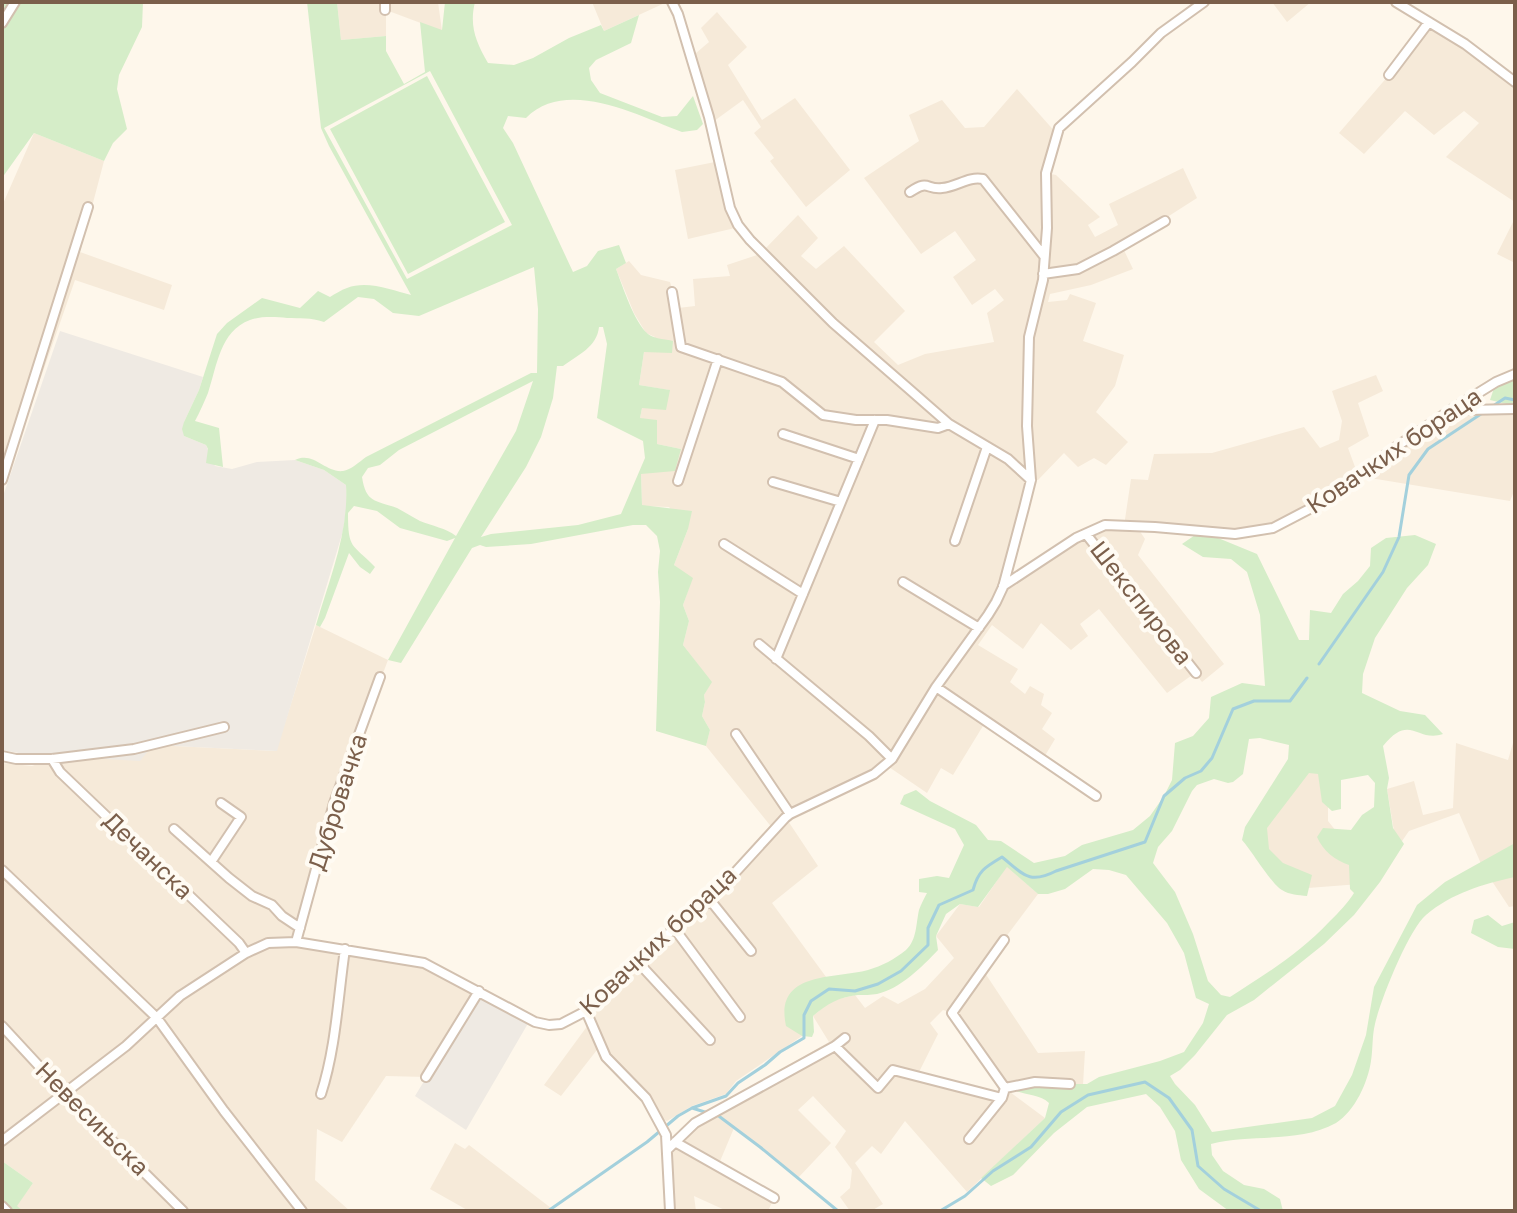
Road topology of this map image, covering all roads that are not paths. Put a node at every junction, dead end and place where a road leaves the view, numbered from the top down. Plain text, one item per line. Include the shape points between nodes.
1 (15, 2) edge
2 (672, 2) edge
3 (1204, 2) edge
4 (1396, 2) edge
5 (1429, 22) junction
6 (2, 23) edge
7 (1389, 75) dead end
8 (1515, 82) edge
9 (910, 192) dead end
10 (88, 207) dead end
11 (1165, 221) dead end
12 (1044, 257) junction
13 (1043, 274) junction
14 (672, 292) dead end
15 (718, 359) junction
16 (1515, 374) edge
17 (1454, 408) junction
18 (1515, 409) edge
19 (875, 420) junction
20 (949, 424) junction
21 (783, 434) dead end
22 (987, 447) junction
23 (859, 459) junction
24 (2, 480) edge
25 (1031, 480) junction
26 (678, 481) dead end
27 (773, 482) dead end
28 (841, 502) junction
29 (1086, 534) junction
30 (955, 541) dead end
31 (724, 544) dead end
32 (903, 582) dead end
33 (1003, 587) junction
34 (803, 594) junction
35 (979, 628) junction
36 (759, 644) dead end
37 (776, 659) junction
38 (1196, 673) dead end
39 (380, 677) dead end
40 (936, 687) junction
41 (224, 727) dead end
42 (736, 734) dead end
43 (2, 756) edge
44 (52, 759) junction
45 (892, 759) junction
46 (1096, 796) dead end
47 (221, 803) dead end
48 (790, 814) junction
49 (174, 829) dead end
50 (211, 862) junction
51 (2, 870) edge
52 (710, 900) junction
53 (300, 928) junction
54 (674, 928) junction
55 (1004, 940) dead end
56 (296, 942) junction
57 (345, 949) junction
58 (751, 951) dead end
59 (246, 953) junction
60 (636, 960) junction
61 (479, 991) junction
62 (586, 1011) junction
63 (740, 1017) dead end
64 (157, 1018) junction
65 (2, 1026) edge
66 (845, 1038) dead end
67 (710, 1040) dead end
68 (835, 1046) junction
69 (426, 1077) dead end
70 (1070, 1084) dead end
71 (1005, 1088) junction
72 (64, 1093) junction
73 (321, 1094) dead end
74 (1002, 1098) junction
75 (969, 1139) dead end
76 (2, 1141) edge
77 (671, 1145) junction
78 (774, 1198) dead end
79 (2, 1206) edge
80 (296, 1208) edge
81 (7, 1211) edge
82 (183, 1211) edge
83 (670, 1211) edge

1 - 6 street
2 - 20 street via 738,225 833,323
3 - 12 street, Ковачких бораца via 1161,33 1059,128 1046,173
4 - 5 street
5 - 7 street
5 - 8 street
9 - 12 street via 921,185 940,189 983,179
10 - 24 street
11 - 13 street via 1078,269
12 - 13 street, Ковачких бораца
13 - 25 street, Ковачких бораца via 1029,337
14 - 15 street via 681,347
15 - 19 street via 782,382 823,415
15 - 26 street
16 - 17 street, Ковачких бораца
17 - 18 street
17 - 29 street, Ковачких бораца via 1321,503 1273,528 1235,534 1105,525
19 - 20 street via 938,428
19 - 23 street
20 - 22 street
21 - 23 street
22 - 25 street
22 - 30 street
23 - 28 street
25 - 33 street, Ковачких бораца
27 - 28 street
28 - 34 street
29 - 33 street, Ковачких бораца
29 - 38 street, Шекспирова
31 - 34 street
32 - 35 street
33 - 35 street, Ковачких бораца
34 - 37 street
35 - 40 street, Ковачких бораца
36 - 37 street
37 - 45 street
39 - 53 street, Дубровачка via 334,803
40 - 45 street, Ковачких бораца
40 - 46 street
41 - 44 street via 134,749
42 - 48 street
43 - 44 street
44 - 59 street, Дечанска
45 - 48 street, Ковачких бораца via 874,774
47 - 50 street via 241,817
48 - 52 street, Ковачких бораца
49 - 50 street
50 - 53 street
51 - 64 street
52 - 54 street, Ковачких бораца
52 - 58 street
53 - 56 street, Дубровачка
54 - 60 street, Ковачких бораца
54 - 63 street
55 - 71 street via 952,1013
56 - 57 street, Ковачких бораца
56 - 59 street, Ковачких бораца via 268,943
57 - 61 street, Ковачких бораца via 424,963
57 - 73 street
59 - 64 street, Ковачких бораца via 180,996
60 - 62 street, Ковачких бораца
60 - 67 street
61 - 62 street, Ковачких бораца via 519,1015 549,1025
61 - 69 street
62 - 77 street via 606,1057 646,1098
64 - 72 street, Ковачких бораца
64 - 80 street
65 - 72 street, Невесињска
66 - 68 street
68 - 74 street via 878,1088 893,1070
68 - 77 street via 695,1123
70 - 71 street via 1035,1082
71 - 74 street
72 - 76 street, Ковачких бораца
72 - 82 street, Невесињска
74 - 75 street
77 - 78 street
77 - 83 street
79 - 81 street

